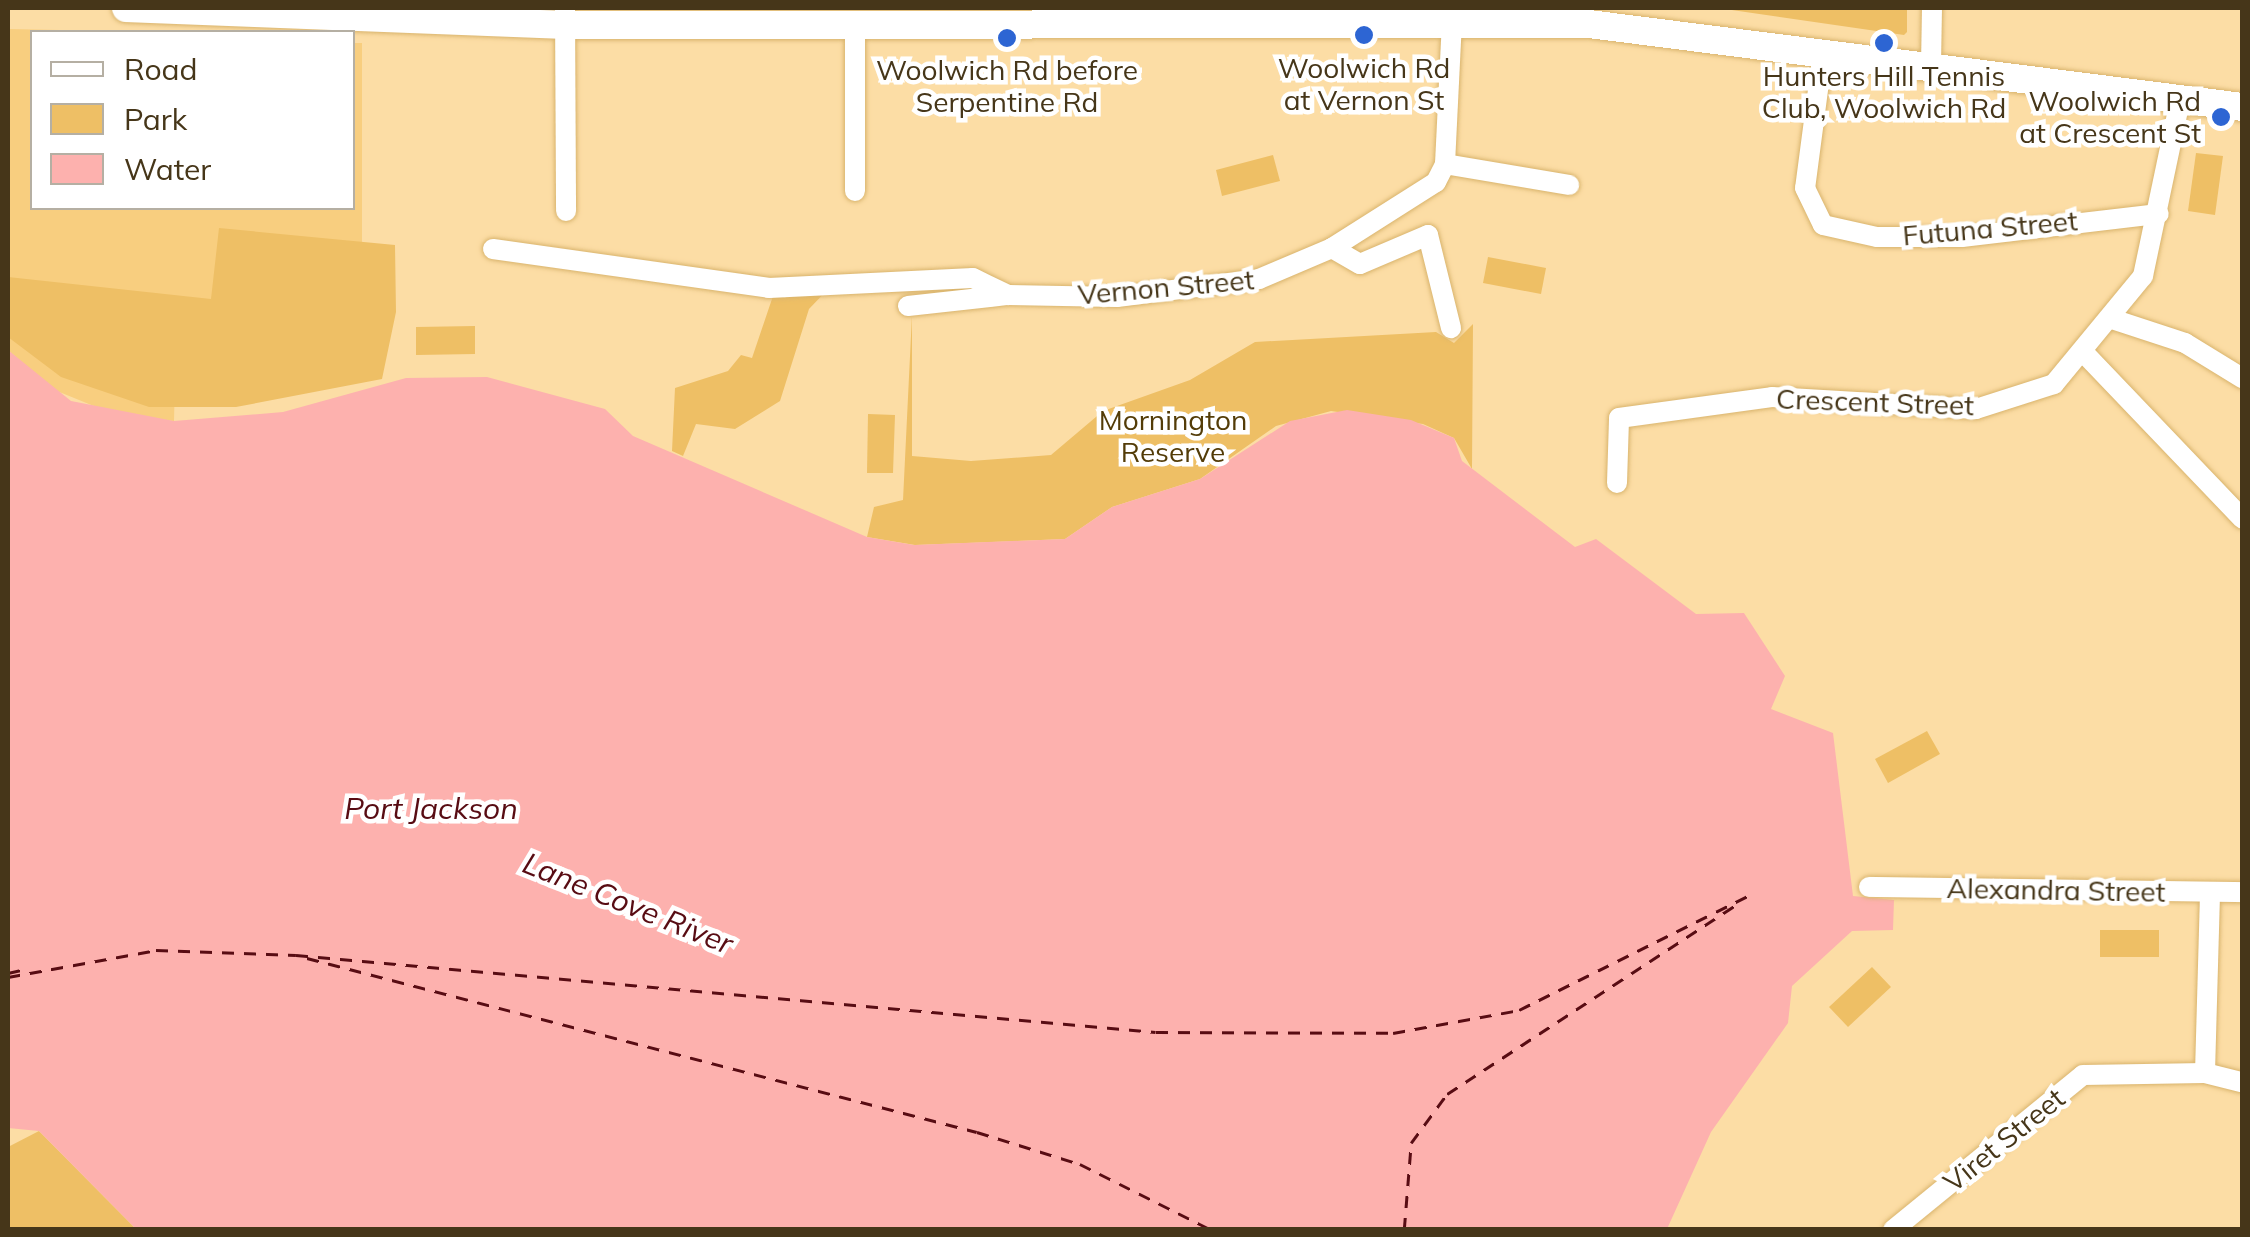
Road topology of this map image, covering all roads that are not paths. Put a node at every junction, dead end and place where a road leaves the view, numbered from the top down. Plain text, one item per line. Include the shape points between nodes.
1 (126, 8) edge
2 (1932, 8) edge
3 (1174, 15) edge
4 (1537, 15) edge
5 (565, 16) edge
6 (1452, 23) junction
7 (855, 24) junction
8 (1824, 52) junction
9 (1931, 65) junction
10 (2180, 100) junction
11 (2242, 107) edge
12 (1445, 164) junction
13 (1569, 186) dead end
14 (854, 191) dead end
15 (566, 211) dead end
16 (2159, 214) junction
17 (1332, 248) junction
18 (493, 249) dead end
19 (1008, 295) junction
20 (908, 306) dead end
21 (2112, 319) junction
22 (1450, 328) dead end
23 (2086, 355) junction
24 (2242, 378) edge
25 (1618, 483) dead end
26 (2242, 518) edge
27 (1869, 887) dead end
28 (2210, 892) junction
29 (2242, 892) edge
30 (2205, 1074) junction
31 (2242, 1082) edge
32 (1893, 1230) edge

1 - 5 street
2 - 9 street
3 - 6 street
3 - 7 street
4 - 6 street
4 - 8 street
5 - 7 street
5 - 15 street
6 - 12 street
7 - 14 street
8 - 9 street
8 - 16 street, Futuna Street via 1805,188 1823,226 1877,237 1962,237
9 - 10 street
10 - 11 street
10 - 16 street, Crescent Street
12 - 13 street
12 - 17 street, Vernon Street via 1422,194
16 - 21 street, Crescent Street via 2143,276
17 - 19 street, Vernon Street via 1277,275 1210,287
17 - 22 street via 1360,264 1428,235
18 - 19 street, Vernon Street via 769,288 972,278
19 - 20 street, Vernon Street
21 - 23 street, Crescent Street
21 - 24 street via 2185,343
23 - 25 street, Crescent Street via 2020,402 1976,409 1772,397 1620,418
23 - 26 street
27 - 28 street, Alexandra Street
28 - 29 street, Alexandra Street
28 - 30 street
30 - 31 street, Viret Street
30 - 32 street, Viret Street via 2083,1075

